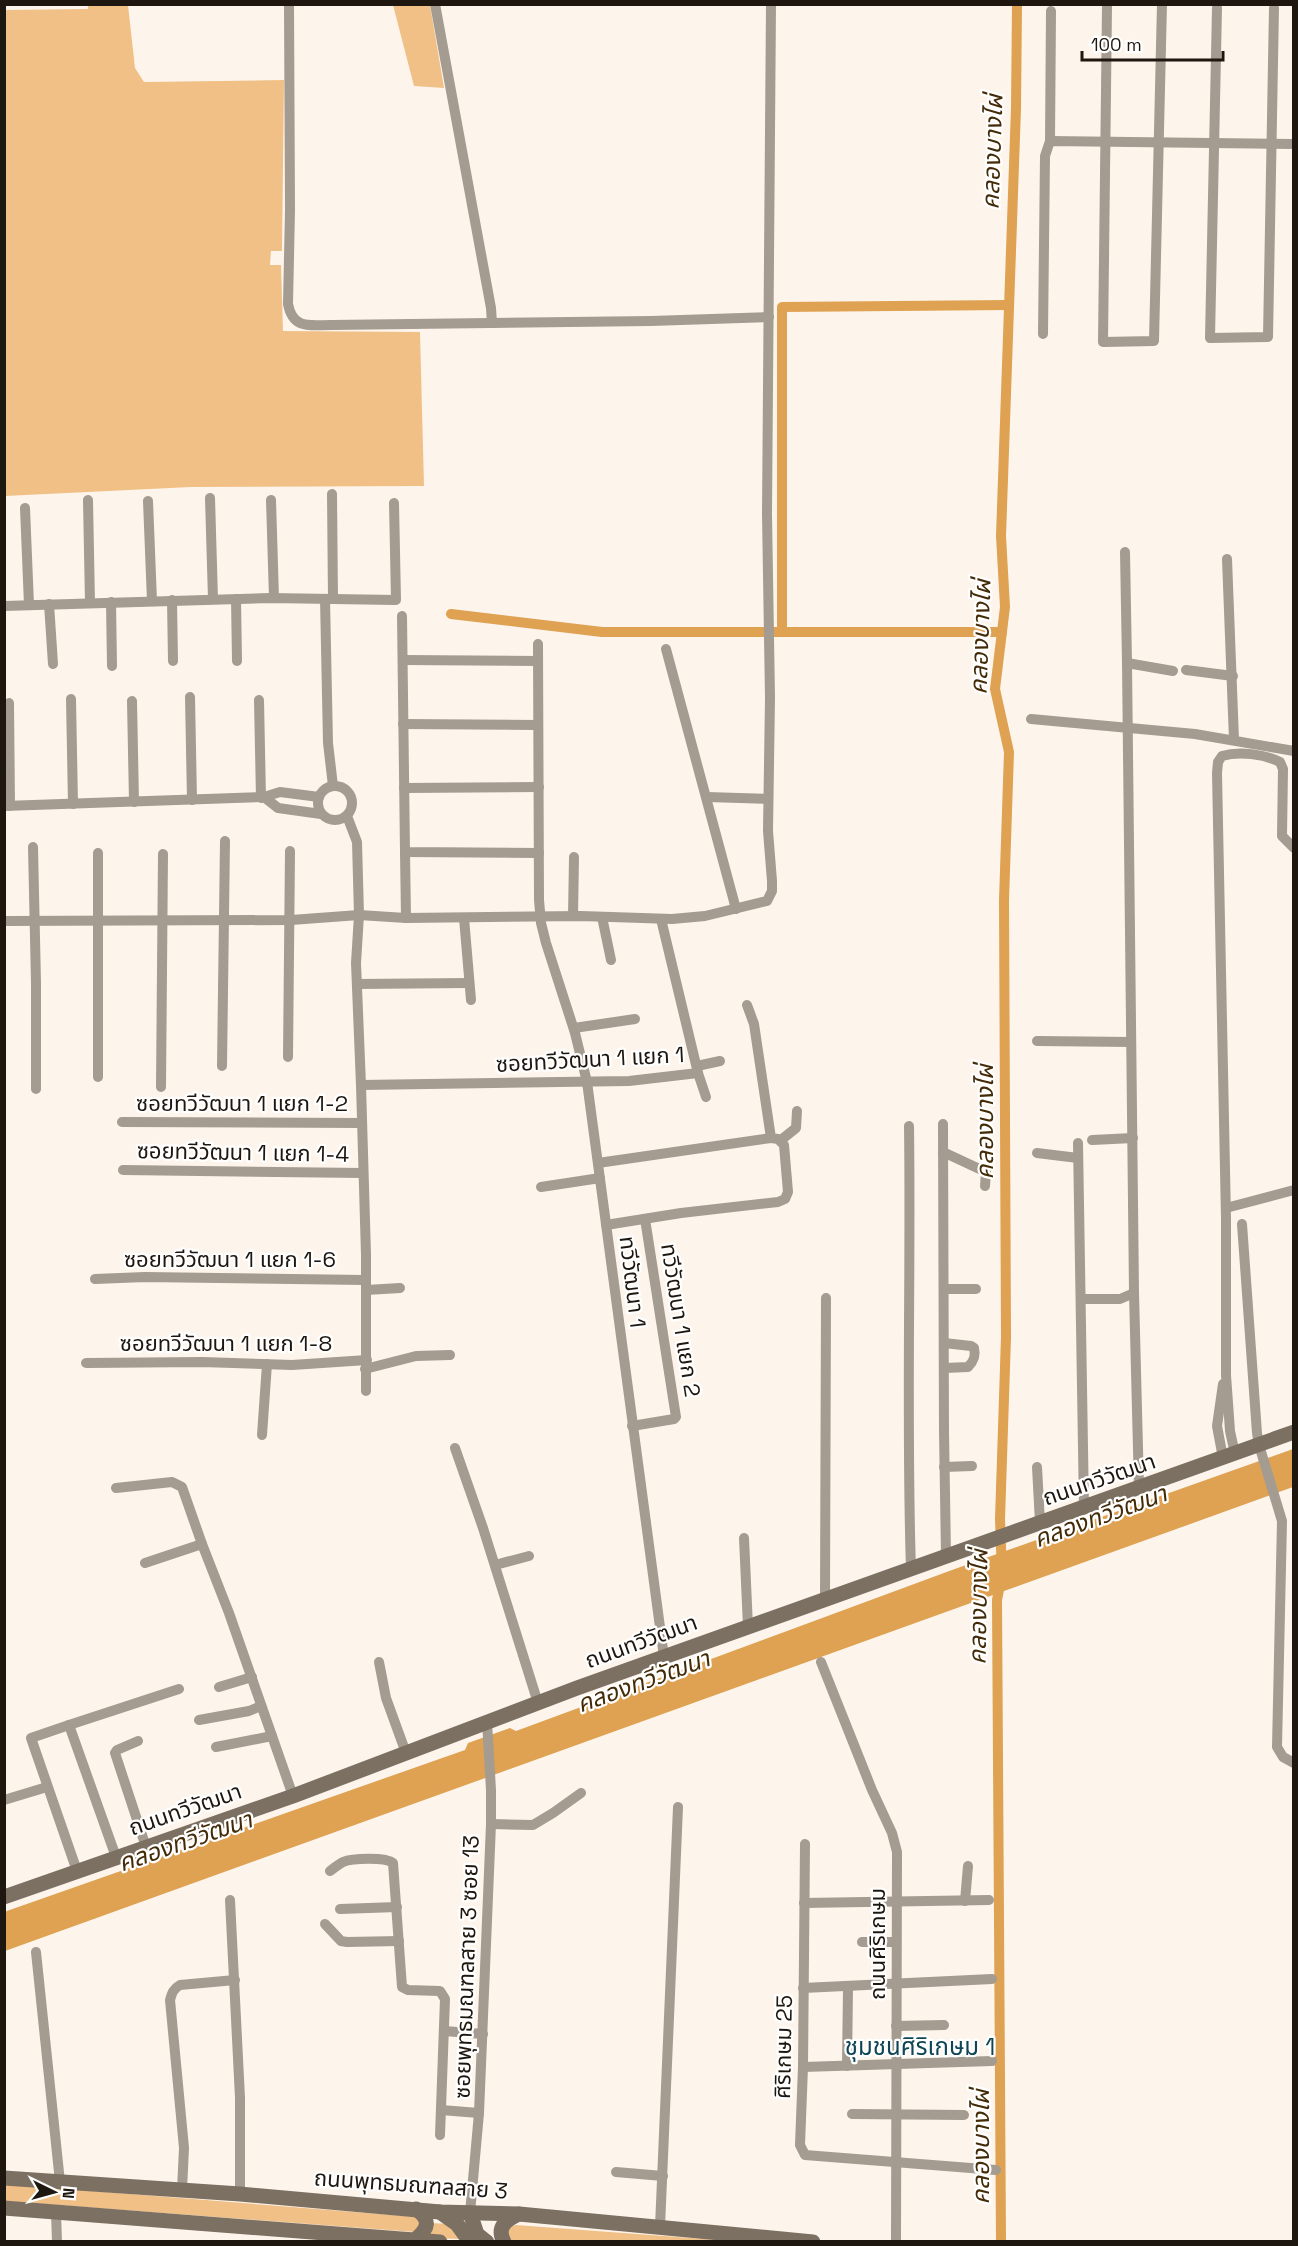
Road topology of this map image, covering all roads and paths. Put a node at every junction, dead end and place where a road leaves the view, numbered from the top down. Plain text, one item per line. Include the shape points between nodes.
1 (289, 4) edge
2 (435, 4) edge
3 (771, 4) edge
4 (1162, 4) edge
5 (1107, 7) dead end
6 (1217, 8) dead end
7 (1274, 8) dead end
8 (1051, 11) dead end
9 (1050, 141) junction
10 (1105, 141) junction
11 (1158, 142) junction
12 (1214, 143) junction
13 (1271, 144) junction
14 (1293, 144) edge
15 (769, 317) junction
16 (492, 323) junction
17 (1043, 334) dead end
18 (332, 494) dead end
19 (210, 498) dead end
20 (88, 500) dead end
21 (271, 500) dead end
22 (148, 501) dead end
23 (394, 503) dead end
24 (26, 508) dead end
25 (1125, 552) dead end
26 (1227, 559) dead end
27 (274, 598) junction
28 (213, 599) junction
29 (236, 599) junction
30 (329, 599) junction
31 (172, 600) junction
32 (152, 601) junction
33 (111, 602) junction
34 (90, 603) junction
35 (50, 604) junction
36 (29, 605) junction
37 (4, 606) edge
38 (402, 616) dead end
39 (538, 644) dead end
40 (666, 649) dead end
41 (403, 660) junction
42 (237, 661) dead end
43 (538, 661) junction
44 (173, 662) dead end
45 (1127, 663) junction
46 (53, 664) dead end
47 (112, 666) dead end
48 (1186, 670) dead end
49 (1173, 671) dead end
50 (1233, 676) junction
51 (190, 697) dead end
52 (71, 699) dead end
53 (259, 700) dead end
54 (132, 701) dead end
55 (9, 702) dead end
56 (1031, 719) dead end
57 (403, 724) junction
58 (537, 724) junction
59 (1128, 727) junction
60 (1234, 740) junction
61 (1293, 751) edge
62 (333, 786) junction
63 (539, 787) junction
64 (404, 788) junction
65 (319, 796) junction
66 (707, 797) junction
67 (263, 798) junction
68 (768, 799) junction
69 (192, 800) junction
70 (134, 802) junction
71 (73, 804) junction
72 (7, 806) edge
73 (321, 814) junction
74 (347, 816) junction
75 (225, 841) dead end
76 (33, 847) dead end
77 (1293, 848) edge
78 (290, 851) dead end
79 (405, 852) junction
80 (98, 853) dead end
81 (539, 853) junction
82 (163, 854) dead end
83 (574, 856) dead end
84 (736, 909) junction
85 (359, 915) junction
86 (573, 916) junction
87 (602, 916) junction
88 (542, 917) junction
89 (406, 918) junction
90 (464, 918) junction
91 (661, 919) junction
92 (35, 920) junction
93 (97, 920) junction
94 (225, 920) junction
95 (291, 920) junction
96 (4, 921) edge
97 (162, 921) junction
98 (611, 960) dead end
99 (468, 983) junction
100 (357, 984) junction
101 (471, 1000) dead end
102 (747, 1005) dead end
103 (635, 1019) dead end
104 (574, 1028) junction
105 (1037, 1041) dead end
106 (1131, 1042) junction
107 (288, 1057) dead end
108 (720, 1061) dead end
109 (222, 1066) dead end
110 (698, 1069) junction
111 (98, 1077) dead end
112 (587, 1082) junction
113 (361, 1085) junction
114 (161, 1087) dead end
115 (36, 1089) dead end
116 (706, 1097) dead end
117 (797, 1111) dead end
118 (122, 1122) dead end
119 (362, 1123) junction
120 (943, 1124) dead end
121 (909, 1126) dead end
122 (1133, 1138) junction
123 (776, 1139) junction
124 (1092, 1140) dead end
125 (1078, 1143) dead end
126 (944, 1152) junction
127 (1037, 1153) dead end
128 (1078, 1158) junction
129 (598, 1163) junction
130 (123, 1170) dead end
131 (363, 1173) junction
132 (600, 1178) junction
133 (541, 1186) dead end
134 (985, 1186) dead end
135 (1293, 1190) edge
136 (1226, 1208) junction
137 (645, 1219) junction
138 (1242, 1224) dead end
139 (606, 1225) junction
140 (95, 1279) dead end
141 (366, 1285) junction
142 (400, 1288) dead end
143 (944, 1289) junction
144 (976, 1289) dead end
145 (1134, 1293) junction
146 (826, 1298) dead end
147 (1081, 1299) junction
148 (944, 1343) junction
149 (450, 1355) dead end
150 (86, 1363) dead end
151 (267, 1364) junction
152 (366, 1365) junction
153 (945, 1368) junction
154 (366, 1391) dead end
155 (632, 1426) junction
156 (1293, 1432) edge
157 (262, 1435) dead end
158 (1259, 1445) junction
159 (455, 1448) dead end
160 (1229, 1456) junction
161 (944, 1467) junction
162 (972, 1467) dead end
163 (1037, 1467) dead end
164 (116, 1488) dead end
165 (1139, 1488) junction
166 (1084, 1508) junction
167 (1040, 1524) junction
168 (744, 1538) dead end
169 (202, 1544) junction
170 (529, 1556) dead end
171 (946, 1556) junction
172 (145, 1563) dead end
173 (495, 1565) junction
174 (911, 1569) junction
175 (825, 1599) junction
176 (748, 1627) junction
177 (664, 1657) junction
178 (379, 1662) dead end
179 (821, 1662) dead end
180 (252, 1677) junction
181 (219, 1687) dead end
182 (179, 1689) dead end
183 (538, 1703) junction
184 (261, 1706) junction
185 (199, 1720) dead end
186 (69, 1725) junction
187 (488, 1730) junction
188 (272, 1736) junction
189 (138, 1741) dead end
190 (216, 1747) dead end
191 (406, 1753) junction
192 (1293, 1763) edge
193 (47, 1787) junction
194 (581, 1793) dead end
195 (293, 1796) junction
196 (4, 1800) edge
197 (678, 1807) dead end
198 (491, 1824) junction
199 (805, 1844) dead end
200 (146, 1847) junction
201 (116, 1857) junction
202 (968, 1866) dead end
203 (77, 1871) junction
204 (330, 1871) dead end
205 (4, 1897) edge
206 (230, 1900) dead end
207 (965, 1900) junction
208 (989, 1900) dead end
209 (896, 1901) junction
210 (804, 1903) junction
211 (397, 1907) junction
212 (340, 1909) dead end
213 (326, 1924) dead end
214 (399, 1941) junction
215 (896, 1941) junction
216 (862, 1942) dead end
217 (36, 1952) dead end
218 (992, 1979) dead end
219 (235, 1980) junction
220 (896, 1984) junction
221 (848, 1987) junction
222 (803, 1988) junction
223 (944, 2025) dead end
224 (896, 2026) junction
225 (444, 2031) junction
226 (483, 2034) junction
227 (992, 2061) dead end
228 (897, 2065) junction
229 (847, 2066) junction
230 (803, 2067) junction
231 (441, 2110) junction
232 (480, 2113) junction
233 (852, 2114) dead end
234 (897, 2115) junction
235 (964, 2115) dead end
236 (440, 2135) dead end
237 (898, 2162) junction
238 (996, 2170) dead end
239 (616, 2172) dead end
240 (663, 2176) junction
241 (4, 2178) edge
242 (60, 2182) junction
243 (182, 2190) junction
244 (240, 2194) junction
245 (4, 2208) edge
246 (416, 2209) junction
247 (56, 2212) junction
248 (440, 2212) junction
249 (470, 2213) junction
250 (519, 2214) junction
251 (660, 2227) junction
252 (415, 2240) junction
253 (57, 2241) edge
254 (440, 2241) edge
255 (470, 2241) edge
256 (487, 2241) edge
257 (504, 2241) edge
258 (813, 2241) edge
259 (896, 2241) edge

1 - 16 street via 290,317 307,325
2 - 16 street
3 - 15 street
4 - 11 street
5 - 10 street
6 - 12 street
7 - 13 street
8 - 9 street
9 - 10 street
9 - 17 street via 1045,156
10 - 11 street
10 - 11 street via 1103,342 1154,341
11 - 12 street
12 - 13 street
12 - 13 street via 1210,338 1268,337
13 - 14 street
15 - 16 street
15 - 68 street
18 - 30 street
19 - 28 street
20 - 34 street
21 - 27 street
22 - 32 street
23 - 30 street via 396,600
24 - 36 street
25 - 45 street
26 - 50 street
27 - 29 street
27 - 30 street
28 - 29 street
28 - 31 street
29 - 42 street
30 - 62 street via 328,743
31 - 32 street
31 - 44 street
32 - 33 street
33 - 34 street
33 - 47 street
34 - 35 street
35 - 36 street
35 - 46 street
36 - 37 street
38 - 41 street
39 - 43 street, ทวีวัฒนา 1
40 - 66 street
41 - 43 street
41 - 57 street
43 - 58 street, ทวีวัฒนา 1
45 - 49 street
45 - 59 street
48 - 50 street
50 - 60 street
51 - 69 street
52 - 71 street
53 - 67 street
54 - 70 street
55 - 72 street
56 - 59 street
57 - 58 street
57 - 64 street
58 - 63 street, ทวีวัฒนา 1
59 - 60 street
59 - 106 street
60 - 61 street
62 - 65 street
62 - 74 street via 343,788 351,796
63 - 64 street
63 - 81 street, ทวีวัฒนา 1
64 - 79 street
65 - 67 street via 280,792
65 - 73 street
66 - 68 street
66 - 84 street
67 - 69 street
67 - 73 street via 278,808
68 - 84 street via 771,891 767,900
69 - 70 street
70 - 71 street
71 - 72 street
73 - 74 street via 335,821
74 - 85 street via 357,842
75 - 94 street
76 - 92 street
77 - 136 street via 1282,836 1280,762 1261,756 1222,756 1217,773
78 - 95 street
79 - 81 street
79 - 89 street
80 - 93 street
81 - 88 street, ทวีวัฒนา 1
82 - 97 street
83 - 86 street
84 - 91 street
85 - 89 street
85 - 95 street
85 - 100 street
86 - 87 street
86 - 88 street
87 - 91 street
87 - 98 street
88 - 90 street
88 - 104 street, ทวีวัฒนา 1 via 546,944
89 - 90 street
90 - 99 street
91 - 110 street, ซอยทวีวัฒนา 1 แยก 1
92 - 93 street
92 - 96 street
92 - 115 street
93 - 97 street
93 - 111 street
94 - 95 street
94 - 97 street
94 - 109 street
95 - 107 street
97 - 114 street
99 - 100 street
99 - 101 street
100 - 113 street
102 - 123 street
103 - 104 street
104 - 112 street, ทวีวัฒนา 1
105 - 106 street
106 - 122 street
108 - 110 street
110 - 112 street, ซอยทวีวัฒนา 1 แยก 1 via 659,1079
110 - 116 street
112 - 113 street, ซอยทวีวัฒนา 1 แยก 1
112 - 129 street, ทวีวัฒนา 1
113 - 119 street
117 - 123 street via 796,1128
118 - 119 street, ซอยทวีวัฒนา 1 แยก 1-2
119 - 131 street
120 - 126 street
121 - 174 street
122 - 124 street
122 - 145 street
123 - 129 street
123 - 137 street via 784,1145 788,1182 784,1199
125 - 128 street
126 - 134 street via 986,1172
126 - 143 street
127 - 128 street
128 - 147 street
129 - 132 street, ทวีวัฒนา 1
130 - 131 street, ซอยทวีวัฒนา 1 แยก 1-4
131 - 141 street
132 - 133 street
132 - 139 street, ทวีวัฒนา 1
135 - 136 street
136 - 160 street via 1226,1375 1217,1425 1218,1438
137 - 139 street
137 - 155 street, ทวีวัฒนา 1 แยก 2 via 676,1417
138 - 158 street
139 - 155 street, ทวีวัฒนา 1
140 - 141 street, ซอยทวีวัฒนา 1 แยก 1-6 via 146,1277
141 - 142 street, ซอยทวีวัฒนา 1 แยก 1-6
141 - 152 street
143 - 144 street
143 - 148 street
145 - 147 street via 1120,1299
145 - 165 street
146 - 175 street
147 - 166 street
148 - 153 street
148 - 153 street via 970,1346 975,1354 968,1367
149 - 152 street, ซอยทวีวัฒนา 1 แยก 1-8 via 416,1356
150 - 151 street, ซอยทวีวัฒนา 1 แยก 1-8
151 - 152 street, ซอยทวีวัฒนา 1 แยก 1-8
151 - 157 street
152 - 154 street
153 - 161 street
155 - 177 street, ทวีวัฒนา 1
156 - 158 main road, ถนนทวีวัฒนา
158 - 160 main road, ถนนทวีวัฒนา
158 - 192 street via 1280,1511 1283,1549 1277,1747
159 - 173 street
160 - 165 main road, ถนนทวีวัฒนา
161 - 162 street
161 - 171 street
163 - 167 street
164 - 169 street via 177,1483 182,1487
165 - 166 main road, ถนนทวีวัฒนา
166 - 167 main road, ถนนทวีวัฒนา
167 - 171 main road, ถนนทวีวัฒนา
168 - 176 street
169 - 172 street
169 - 180 street
170 - 173 street
171 - 174 main road, ถนนทวีวัฒนา
173 - 183 street
174 - 175 main road, ถนนทวีวัฒนา
175 - 176 main road, ถนนทวีวัฒนา
176 - 177 main road, ถนนทวีวัฒนา
177 - 183 main road, ถนนทวีวัฒนา
178 - 191 street via 386,1698
179 - 209 street, ถนนศิริเกษม via 895,1841
180 - 181 street
180 - 184 street
182 - 186 street
183 - 187 main road, ถนนทวีวัฒนา
184 - 185 street
184 - 188 street
186 - 193 street via 31,1738
186 - 201 street
187 - 191 main road, ถนนทวีวัฒนา
187 - 198 street, ซอยพุทธมณฑลสาย 3 ซอย 13
188 - 190 street
188 - 195 street
189 - 200 street via 115,1753
191 - 195 main road, ถนนทวีวัฒนา
193 - 196 street
193 - 203 street
194 - 198 street via 533,1825
195 - 200 main road, ถนนทวีวัฒนา
197 - 240 street
198 - 226 street, ซอยพุทธมณฑลสาย 3 ซอย 13
199 - 210 street, ศิริเกษม 25
200 - 201 main road, ถนนทวีวัฒนา
201 - 203 main road, ถนนทวีวัฒนา
202 - 207 street
203 - 205 main road, ถนนทวีวัฒนา
204 - 211 street via 343,1862 390,1860
206 - 219 street
207 - 208 street
207 - 209 street
209 - 210 street
209 - 215 street, ถนนศิริเกษม
210 - 222 street, ศิริเกษม 25
211 - 212 street
211 - 214 street
213 - 214 street via 340,1941
214 - 225 street via 402,1987 443,1994
215 - 216 street
215 - 220 street, ถนนศิริเกษม
217 - 242 street
218 - 220 street
219 - 243 street via 180,1985 171,1993 184,2148
219 - 244 street
220 - 221 street
220 - 224 street, ถนนศิริเกษม
221 - 222 street
221 - 229 street
222 - 230 street, ศิริเกษม 25
223 - 224 street
224 - 228 street, ถนนศิริเกษม
225 - 226 street
225 - 231 street
226 - 232 street, ซอยพุทธมณฑลสาย 3 ซอย 13
227 - 228 street
228 - 229 street
228 - 234 street, ถนนศิริเกษม
229 - 230 street
230 - 237 street, ศิริเกษม 25 via 802,2153
231 - 232 street
231 - 236 street
232 - 249 street, ซอยพุทธมณฑลสาย 3 ซอย 13
233 - 234 street
234 - 235 street
234 - 237 street, ถนนศิริเกษม
237 - 238 street
237 - 259 street, ถนนศิริเกษม
239 - 240 street
240 - 251 street
241 - 242 main road, ถนนพุทธมณฑลสาย 3
242 - 243 main road, ถนนพุทธมณฑลสาย 3
243 - 244 main road, ถนนพุทธมณฑลสาย 3
244 - 246 main road, ถนนพุทธมณฑลสาย 3
245 - 247 main road
246 - 248 main road, ถนนพุทธมณฑลสาย 3
246 - 252 main road via 424,2215 426,2227
247 - 252 main road
247 - 253 street
248 - 249 main road, ถนนพุทธมณฑลสาย 3
248 - 255 main road via 457,2224
249 - 250 main road, ถนนพุทธมณฑลสาย 3
249 - 256 main road via 477,2234
250 - 251 main road, ถนนพุทธมณฑลสาย 3
250 - 257 main road via 503,2223 500,2230
251 - 258 main road, ถนนพุทธมณฑลสาย 3
252 - 254 main road

